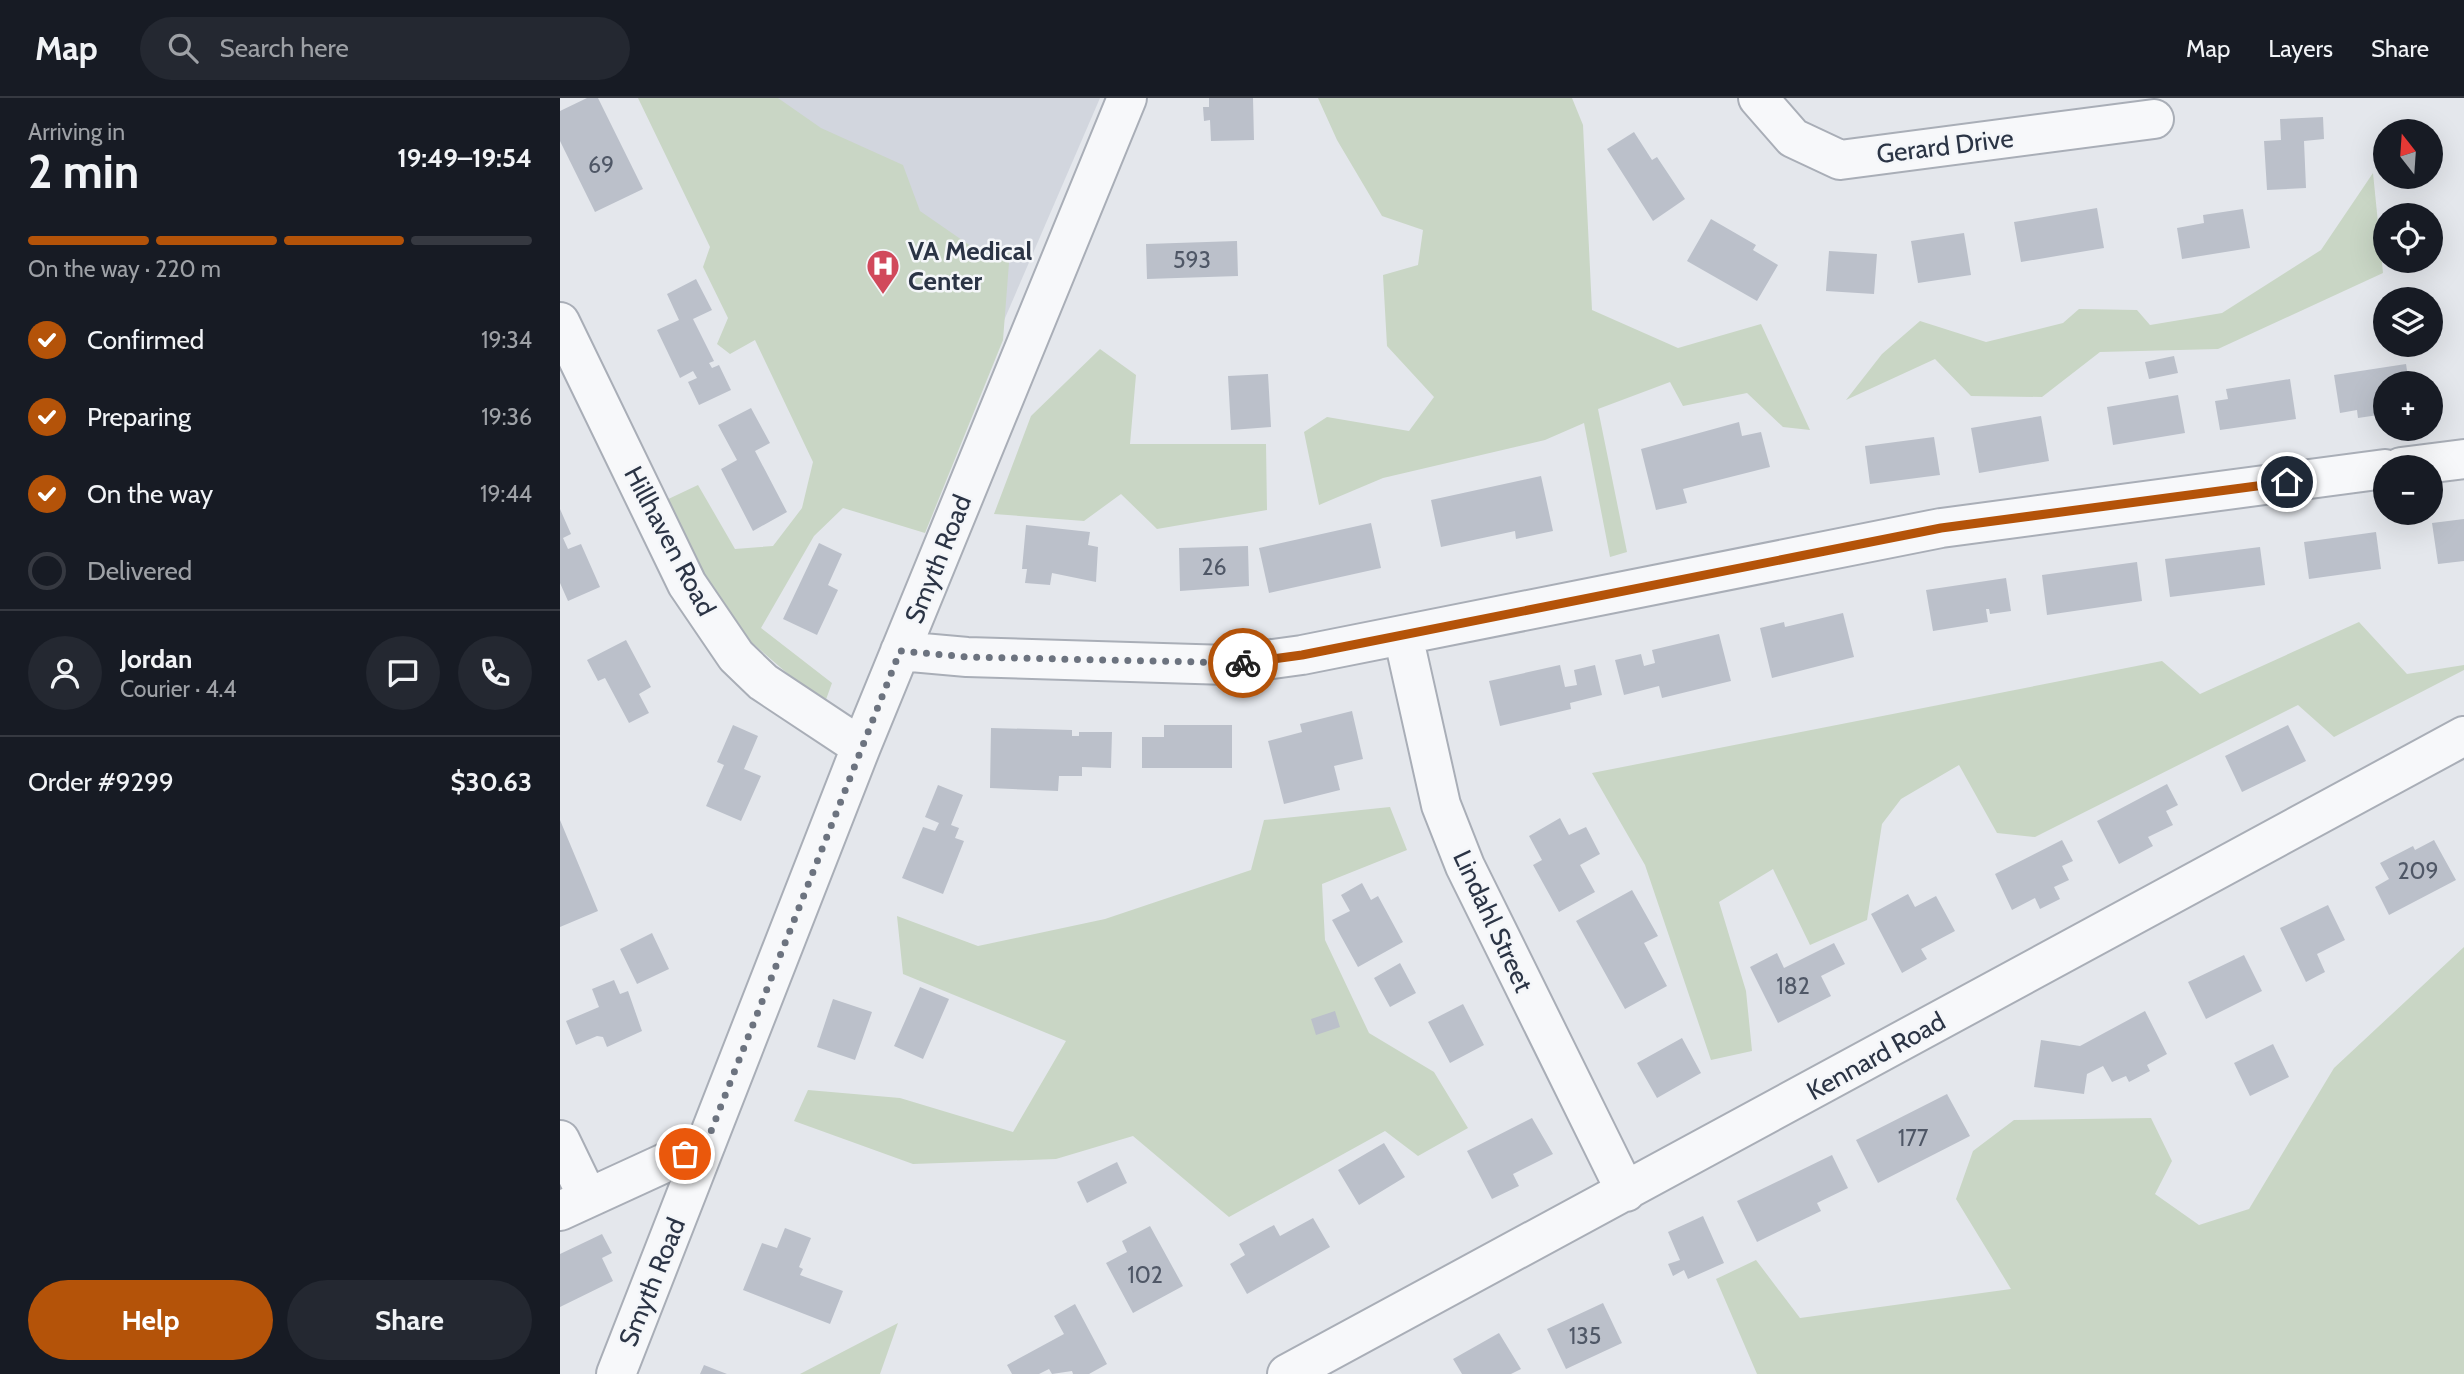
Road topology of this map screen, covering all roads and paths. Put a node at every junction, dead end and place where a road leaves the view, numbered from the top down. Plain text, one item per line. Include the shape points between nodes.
1 (1127, 98) edge
2 (1758, 98) edge
3 (2154, 119) dead end
4 (560, 322) edge
5 (2464, 459) edge
6 (2443, 462) edge
7 (2373, 471) edge
8 (1403, 635) junction
9 (900, 651) junction
10 (2464, 736) edge
11 (861, 747) junction
12 (560, 1140) edge
13 (706, 1144) junction
14 (1626, 1192) junction
15 (574, 1205) edge
16 (616, 1374) edge
17 (1287, 1374) edge

1 - 9 street, Smyth Road
2 - 3 street, Gerard Drive via 1793,138 1840,160
4 - 11 street, Hillhaven Road via 687,584 736,656 773,689
5 - 6 street
7 - 8 street via 1941,528
8 - 9 street via 1228,664
8 - 14 street, Lindahl Street via 1441,805 1465,866
9 - 11 street, Smyth Road
10 - 14 street, Kennard Road
11 - 13 street, Smyth Road
12 - 15 street
13 - 15 street
13 - 16 street, Smyth Road
14 - 17 street, Kennard Road

